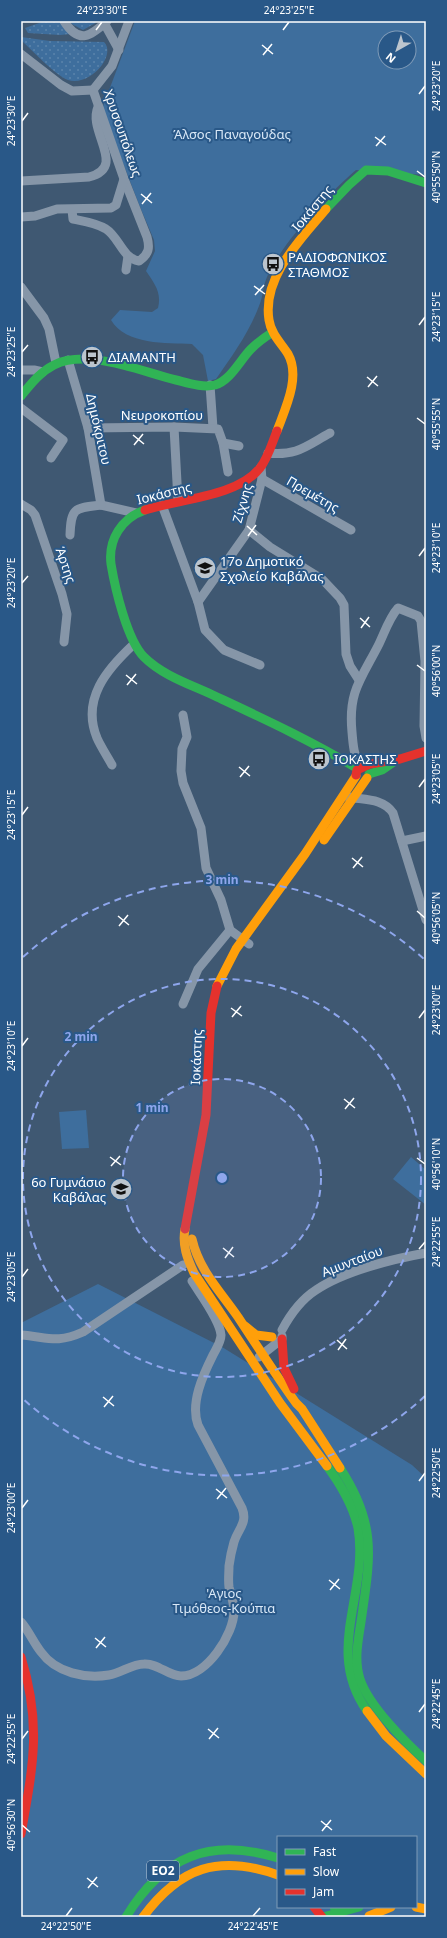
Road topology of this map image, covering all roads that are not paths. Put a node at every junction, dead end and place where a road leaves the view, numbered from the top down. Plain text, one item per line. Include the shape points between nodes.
1 (64, 21) edge
2 (129, 21) edge
3 (105, 22) edge
4 (119, 50) junction
5 (21, 54) edge
6 (93, 90) junction
7 (98, 107) junction
8 (124, 179) junction
9 (21, 181) edge
10 (426, 183) edge
11 (72, 210) junction
12 (21, 218) edge
13 (128, 256) junction
14 (126, 270) dead end
15 (21, 286) edge
16 (273, 332) junction
17 (68, 360) junction
18 (56, 363) junction
19 (21, 370) edge
20 (43, 372) junction
21 (210, 385) junction
22 (21, 396) edge
23 (21, 408) edge
24 (174, 427) junction
25 (88, 428) junction
26 (213, 428) junction
27 (330, 433) dead end
28 (223, 443) junction
29 (239, 446) dead end
30 (268, 453) junction
31 (51, 458) dead end
32 (261, 467) junction
33 (228, 472) dead end
34 (262, 480) junction
35 (178, 501) junction
36 (21, 504) edge
37 (101, 505) junction
38 (162, 505) junction
39 (136, 513) junction
40 (249, 530) junction
41 (351, 530) dead end
42 (70, 535) dead end
43 (198, 602) junction
44 (64, 642) dead end
45 (134, 644) junction
46 (260, 665) dead end
47 (359, 680) junction
48 (183, 714) dead end
49 (426, 738) edge
50 (426, 751) edge
51 (396, 760) junction
52 (112, 765) dead end
53 (358, 771) junction
54 (368, 776) junction
55 (343, 796) junction
56 (353, 798) junction
57 (426, 836) edge
58 (402, 841) junction
59 (425, 915) edge
60 (230, 930) junction
61 (246, 942) junction
62 (183, 1004) dead end
63 (426, 1253) edge
64 (185, 1262) junction
65 (240, 1321) junction
66 (282, 1334) junction
67 (21, 1335) edge
68 (272, 1337) junction
69 (260, 1351) junction
70 (246, 1352) junction
71 (252, 1360) junction
72 (302, 1409) junction
73 (21, 1622) edge
74 (21, 1657) edge
75 (426, 1761) edge
76 (426, 1774) edge
77 (21, 1834) edge
78 (277, 1858) edge
79 (277, 1875) edge
80 (315, 1908) edge
81 (354, 1908) edge
82 (389, 1908) edge
83 (338, 1912) edge
84 (376, 1915) edge
85 (126, 1917) edge
86 (143, 1917) edge
87 (323, 1917) edge
88 (366, 1917) edge

1 - 3 street via 75,32 87,36 93,34
2 - 4 street, Χρυσουπόλεως
3 - 4 street
4 - 6 street, Χρυσουπόλεως via 112,66
5 - 6 street via 56,82 72,91
6 - 7 street, Χρυσουπόλεως
7 - 8 street, Χρυσουπόλεως
7 - 9 street via 96,122 106,155 106,164 98,175 89,178
8 - 11 street via 116,205 111,208
8 - 13 street, Χρυσουπόλεως via 150,245 148,252 139,261
10 - 16 street, Ιοκάστης via 377,169 368,170 355,177 282,266 273,288 268,312
11 - 12 street via 57,209
11 - 13 street via 73,219 106,229
13 - 14 street
15 - 18 street via 44,318
16 - 21 street via 249,351 226,377 217,384
16 - 30 street, Ιοκάστης via 290,357 294,370
17 - 18 street
17 - 21 street via 99,360 196,385
17 - 25 street, Δημόκριτου
18 - 20 street
19 - 20 street
20 - 22 street
21 - 26 street
23 - 31 street via 63,440
24 - 25 street, Νευροκοπίου
24 - 26 street, Νευροκοπίου
24 - 35 street
25 - 37 street, Δημόκριτου
26 - 28 street via 218,429
27 - 30 street via 298,451 284,455
28 - 29 street
28 - 33 street
30 - 32 street, Ιοκάστης
32 - 34 street, Ζίχνης
32 - 35 street, Ιοκάστης via 231,489
34 - 40 street, Ζίχνης
34 - 41 street, Πρεμέτης
35 - 38 street, Ιοκάστης
36 - 44 street, Άρτης via 35,516 62,594 67,614
37 - 39 street
37 - 42 street via 80,508 74,512
38 - 39 street, Ιοκάστης
38 - 43 street
39 - 45 street, Ιοκάστης via 121,523 116,530 110,558
40 - 43 street, Ζίχνης
40 - 47 street via 332,588 344,605 347,660
43 - 46 street via 205,630 224,650
45 - 52 street via 120,657 96,690 93,719 97,737
45 - 53 street, Ιοκάστης via 151,664 324,749
47 - 49 street via 397,608 418,616 421,620 424,650
47 - 53 street via 352,700 351,717
48 - 60 street via 187,738 182,749 183,783 201,828 206,868 221,900
50 - 51 street
51 - 53 street via 378,762
51 - 54 street
53 - 54 street via 361,780
53 - 55 street, Ιοκάστης
54 - 56 street, Ιοκάστης
55 - 56 street
55 - 61 street, Ιοκάστης
56 - 58 street via 388,805
56 - 61 street, Ιοκάστης
57 - 58 street
58 - 59 street
60 - 61 street
60 - 62 street via 198,969
61 - 64 street, Ιοκάστης via 224,969 218,982 211,1013 206,1115 183,1233
61 - 65 street, Ιοκάστης via 223,993 218,1023 216,1100 211,1140 192,1229 192,1248 202,1268
63 - 66 street, Αμυνταίου via 394,1259 314,1290 299,1305
64 - 67 street via 72,1337 60,1340
64 - 70 street, Ιοκάστης
64 - 73 street via 218,1324 220,1334 220,1341 204,1373 195,1412 198,1425 244,1512 244,1522 234,1542 230,1562 228,1580 234,1610 231,1627 211,1660 189,1674 179,1677 158,1667 144,1664 111,1675 91,1676 71,1673 49,1661 40,1652
65 - 68 street via 256,1335
65 - 69 street, Ιοκάστης
66 - 68 street, Αμυνταίου
66 - 69 street, Αμυνταίου
66 - 72 street via 284,1368
68 - 69 street, Αμυνταίου
69 - 70 street, Αμυνταίου
69 - 71 street, Αμυνταίου
69 - 72 street, Ιοκάστης
70 - 71 street, Ιοκάστης
71 - 76 street, Ιοκάστης via 351,1506 358,1531 360,1559 347,1649 349,1675 357,1696 377,1724 401,1752
72 - 75 street via 348,1480 360,1503 367,1528 369,1566 356,1654 360,1679 372,1702 408,1746
74 - 77 street via 34,1706 36,1734
78 - 85 street, ΕΟ2 via 233,1849 201,1853 184,1859 160,1873 149,1883
79 - 86 street, ΕΟ2 via 241,1865 226,1864 198,1869 173,1883
80 - 87 street
81 - 83 street
82 - 84 street
83 - 87 street
84 - 88 street

